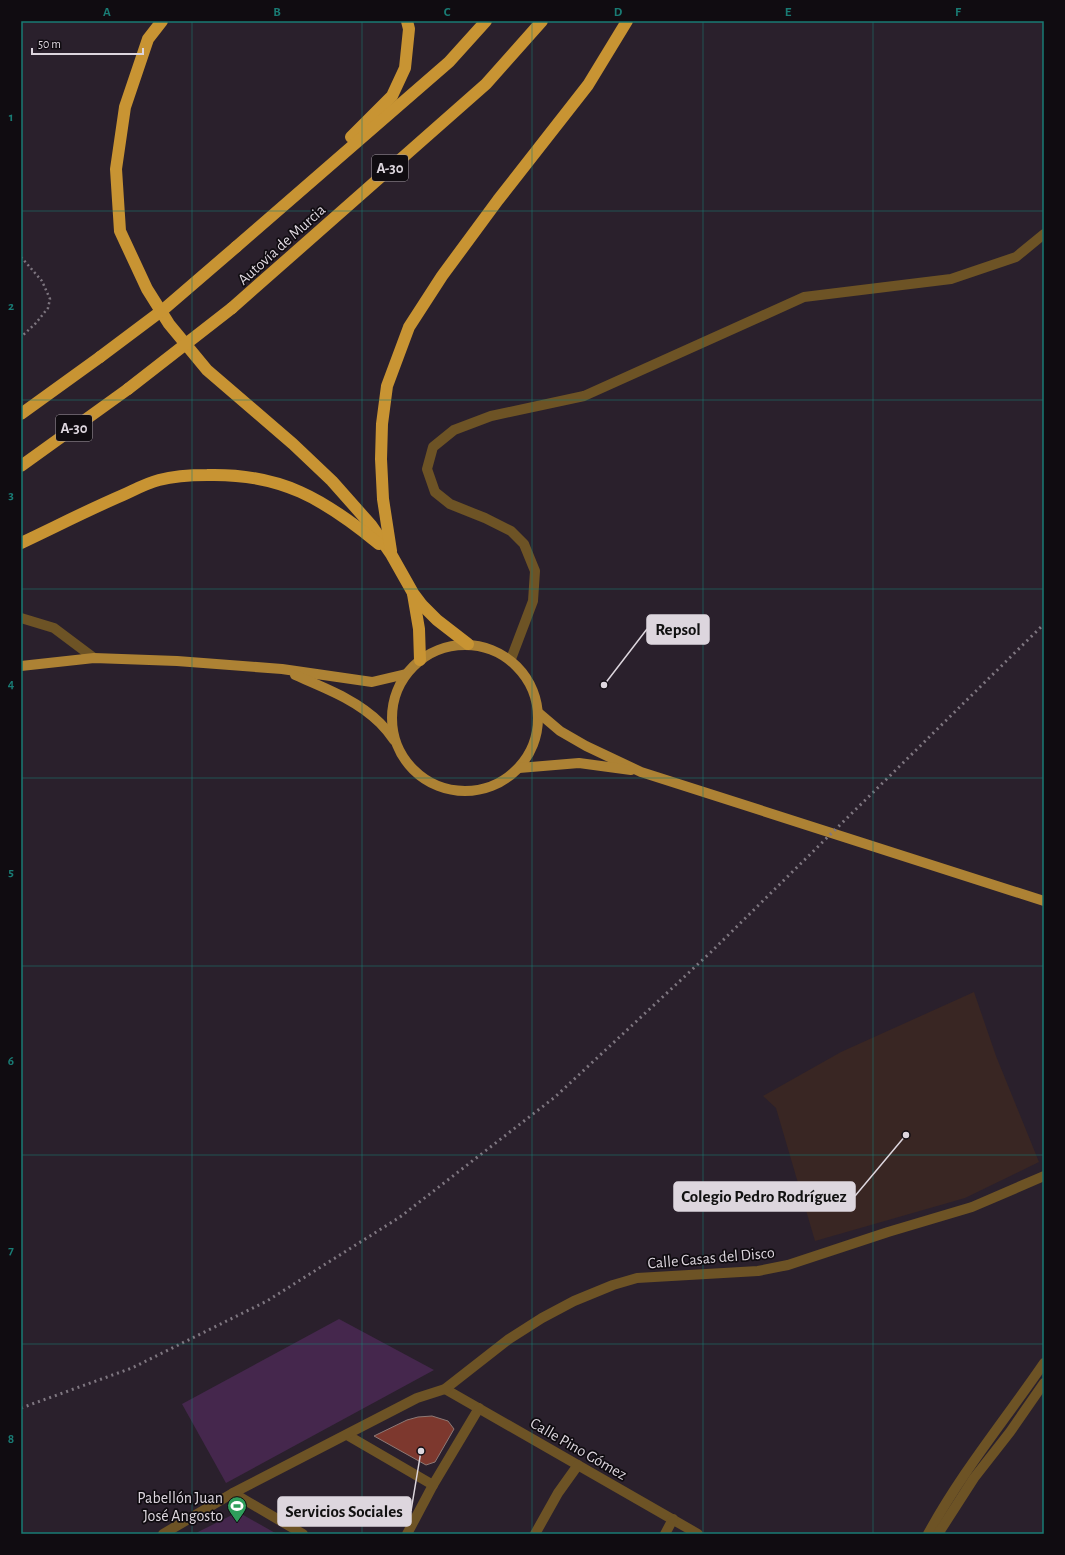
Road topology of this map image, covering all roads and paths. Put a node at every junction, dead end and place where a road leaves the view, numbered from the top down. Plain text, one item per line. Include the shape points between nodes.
1 (162, 21) edge
2 (407, 21) edge
3 (486, 21) edge
4 (542, 21) edge
5 (627, 21) edge
6 (1044, 234) edge
7 (236, 247) junction
8 (21, 257) edge
9 (21, 337) edge
10 (21, 414) edge
11 (21, 466) edge
12 (21, 543) edge
13 (391, 554) junction
14 (413, 593) junction
15 (21, 618) edge
16 (468, 644) junction
17 (94, 658) junction
18 (511, 659) junction
19 (420, 660) junction
20 (21, 666) edge
21 (282, 669) junction
22 (406, 674) junction
23 (540, 714) junction
24 (395, 740) junction
25 (519, 768) junction
26 (641, 772) junction
27 (1044, 901) edge
28 (1044, 1176) edge
29 (1044, 1363) edge
30 (1044, 1383) edge
31 (445, 1388) junction
32 (479, 1408) junction
33 (347, 1435) junction
34 (578, 1465) junction
35 (433, 1485) junction
36 (233, 1493) junction
37 (673, 1519) junction
38 (164, 1534) edge
39 (303, 1534) edge
40 (407, 1534) edge
41 (535, 1534) edge
42 (665, 1534) edge
43 (698, 1534) edge
44 (928, 1534) edge
45 (938, 1534) edge

1 - 13 highway via 148,39 125,107 116,169 120,231 147,289 169,324 208,370 332,481 371,525
2 - 7 highway via 409,29 405,68 392,96
3 - 7 highway, Autovía de Murcia / A-30 via 449,62
4 - 11 highway, Autovía de Murcia / A-30, bridge via 486,84 232,308 128,389
5 - 13 highway via 588,85 442,276 409,328 387,386 382,424 383,499
6 - 18 street via 1016,257 950,279 804,297 584,396 491,416 454,430 433,447 427,469 435,492 450,504 511,531 524,544 535,571 533,601
7 - 10 highway, Autovía de Murcia / A-30, bridge via 164,309
8 - 9 path via 42,280 50,299 48,308
12 - 13 highway via 159,480 231,474 294,488 346,518
13 - 14 highway
14 - 16 highway via 437,620
14 - 19 highway via 419,629
15 - 17 street via 54,628
16 - 18 main road via 491,648
16 - 19 main road via 451,645 434,651
17 - 20 main road
17 - 21 main road
18 - 23 main road via 526,674 535,693
19 - 22 main road
21 - 22 main road via 372,682
21 - 24 main road via 333,691 361,708 380,723
22 - 24 main road via 395,694 391,717
23 - 25 main road via 538,734 531,752
23 - 26 main road via 560,731 586,746
24 - 25 main road via 404,760 420,776 438,786 460,791 482,790 502,782
25 - 26 main road via 579,763
26 - 27 main road
28 - 31 street, Calle Casas del Disco via 972,1207 788,1265 758,1271 637,1278 613,1285 574,1301 509,1338
29 - 44 street via 958,1484
30 - 45 street via 974,1478
31 - 32 street, Calle Pino Gómez
31 - 33 street, Calle Casas del Disco via 417,1398
32 - 34 street, Calle Pino Gómez
32 - 35 street
33 - 35 street
33 - 36 street, Calle Casas del Disco
34 - 37 street, Calle Pino Gómez
34 - 41 street via 558,1493
35 - 40 street
36 - 38 street, Calle Casas del Disco
36 - 39 street
37 - 42 street
37 - 43 street, Calle Pino Gómez

